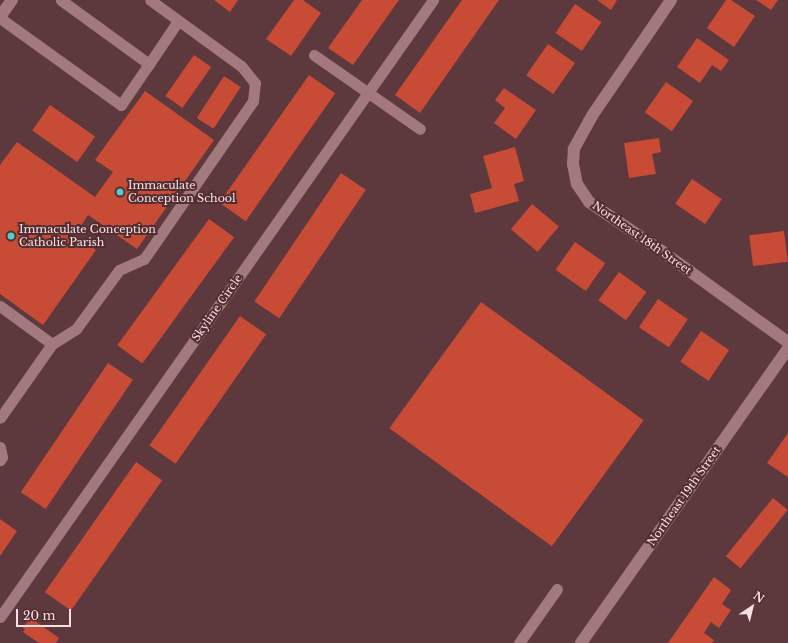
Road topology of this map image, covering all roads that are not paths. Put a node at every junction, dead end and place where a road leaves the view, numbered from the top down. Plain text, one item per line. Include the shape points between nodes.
1 (12, 0) edge
2 (61, 0) edge
3 (150, 0) edge
4 (433, 0) edge
5 (671, 0) edge
6 (0, 18) edge
7 (178, 21) junction
8 (314, 55) dead end
9 (149, 64) junction
10 (368, 93) junction
11 (420, 130) dead end
12 (0, 307) edge
13 (788, 342) edge
14 (52, 344) junction
15 (788, 349) edge
16 (0, 418) edge
17 (0, 447) edge
18 (0, 460) edge
19 (557, 590) dead end
20 (0, 617) edge
21 (519, 643) edge
22 (581, 643) edge

1 - 6 street
2 - 9 lane
3 - 7 lane
4 - 10 lane, Skyline Circle
5 - 13 street, Northeast 18th Street via 592,116 574,149 572,164 577,184 589,202
6 - 9 lane via 121,105
7 - 9 lane
7 - 14 lane via 241,66 255,83 252,100 144,259 119,270 76,329
8 - 10 lane
10 - 11 lane
10 - 20 lane, Skyline Circle
12 - 14 lane
14 - 16 lane
15 - 22 street, Northeast 19th Street
17 - 18 lane
19 - 21 lane

